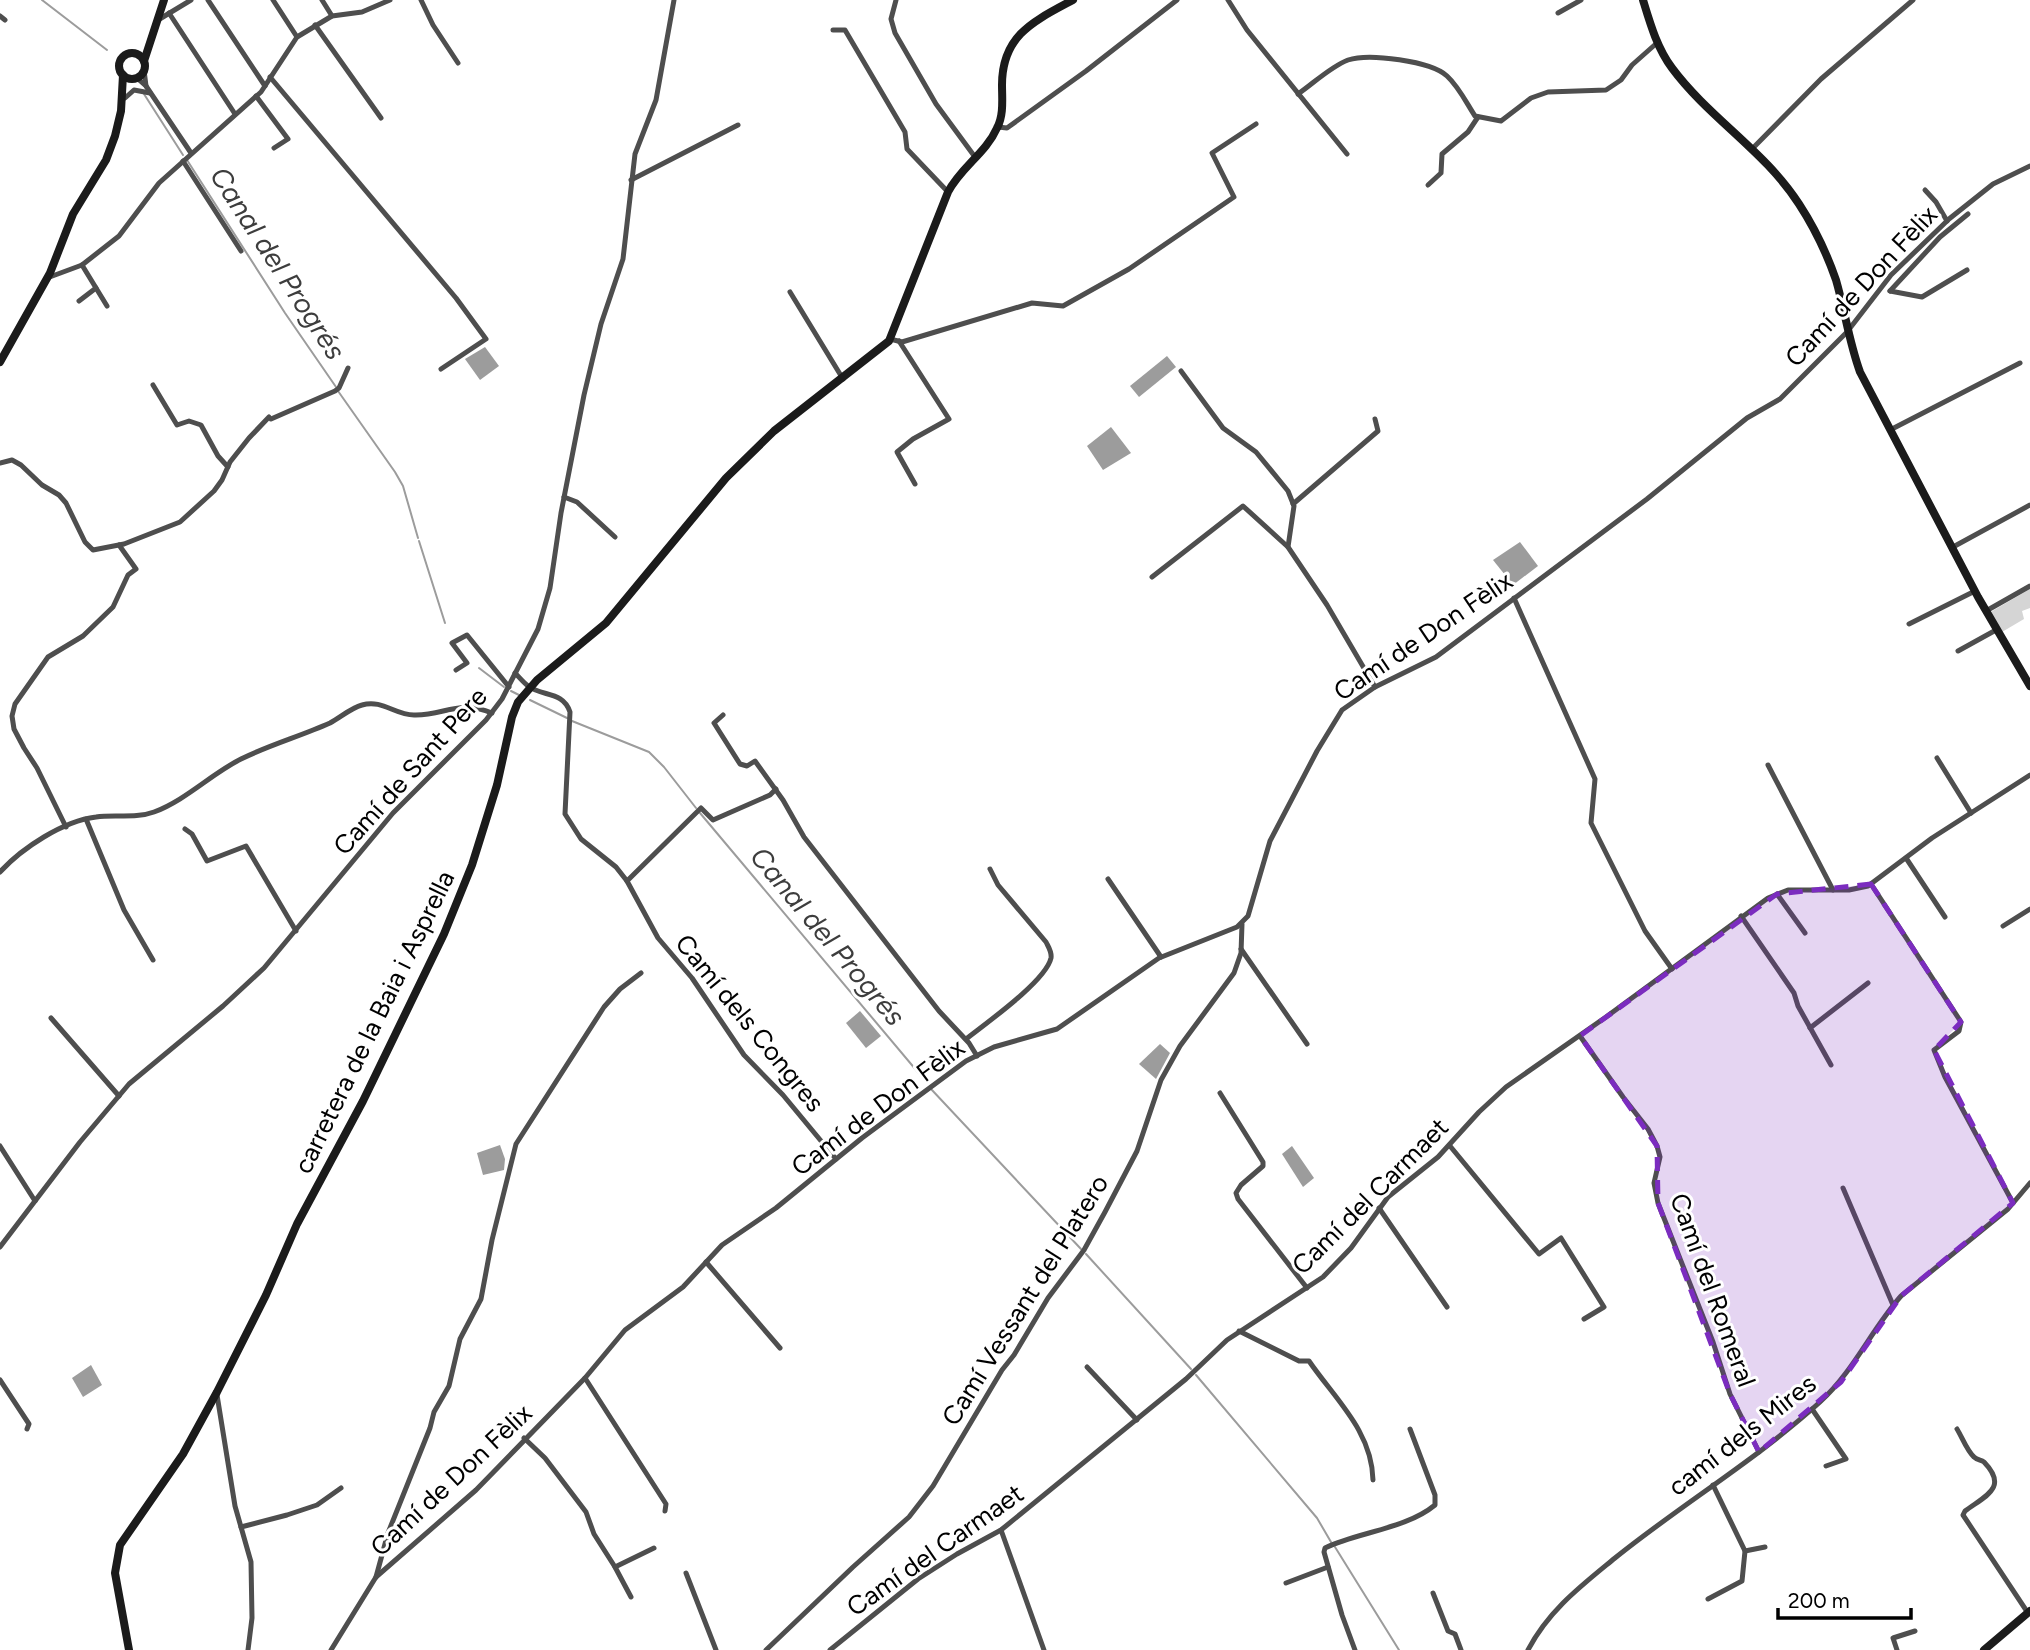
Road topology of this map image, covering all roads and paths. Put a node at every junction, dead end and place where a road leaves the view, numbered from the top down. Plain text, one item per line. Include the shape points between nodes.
1 (163, 0) edge
2 (191, 0) edge
3 (208, 0) edge
4 (273, 0) edge
5 (322, 0) edge
6 (369, 0) edge
7 (390, 0) edge
8 (421, 0) edge
9 (674, 0) edge
10 (896, 0) edge
11 (1073, 0) edge
12 (1177, 0) edge
13 (1228, 0) edge
14 (1581, 0) edge
15 (1643, 0) edge
16 (1913, 0) edge
17 (374, 8) junction
18 (169, 13) junction
19 (1558, 13) dead end
20 (332, 16) junction
21 (155, 22) junction
22 (315, 25) junction
23 (833, 30) dead end
24 (298, 37) junction
25 (1658, 42) junction
26 (148, 43) junction
27 (135, 53) junction
28 (458, 63) dead end
29 (144, 65) junction
30 (123, 75) junction
31 (270, 77) junction
32 (135, 78) junction
33 (146, 86) junction
34 (265, 86) junction
35 (150, 93) junction
36 (1298, 94) junction
37 (257, 96) junction
38 (124, 99) junction
39 (235, 114) junction
40 (1478, 117) junction
41 (381, 118) dead end
42 (1256, 124) dead end
43 (738, 125) dead end
44 (998, 127) junction
45 (180, 139) junction
46 (204, 141) junction
47 (274, 148) dead end
48 (1752, 149) junction
49 (192, 152) junction
50 (1347, 155) dead end
51 (975, 158) junction
52 (183, 161) junction
53 (2030, 166) edge
54 (631, 180) junction
55 (1428, 186) dead end
56 (1925, 190) dead end
57 (948, 192) junction
58 (1968, 214) dead end
59 (1947, 220) junction
60 (241, 251) dead end
61 (82, 265) junction
62 (1968, 270) dead end
63 (47, 278) junction
64 (96, 288) junction
65 (1880, 289) junction
66 (1890, 291) junction
67 (790, 292) dead end
68 (79, 301) dead end
69 (107, 306) dead end
70 (1847, 332) junction
71 (894, 340) junction
72 (0, 362) edge
73 (2020, 363) dead end
74 (348, 368) dead end
75 (441, 369) dead end
76 (1181, 371) dead end
77 (842, 379) junction
78 (153, 385) dead end
79 (1375, 419) dead end
80 (1890, 430) junction
81 (0, 463) edge
82 (228, 467) junction
83 (915, 484) dead end
84 (564, 497) junction
85 (1293, 504) junction
86 (2030, 505) edge
87 (615, 537) dead end
88 (119, 545) junction
89 (1288, 547) junction
90 (1953, 547) junction
91 (1152, 577) dead end
92 (2030, 586) edge
93 (1975, 591) junction
94 (1514, 598) junction
95 (1986, 611) junction
96 (1909, 624) dead end
97 (1996, 629) junction
98 (1958, 651) dead end
99 (456, 670) dead end
100 (515, 673) junction
101 (509, 687) junction
102 (529, 687) junction
103 (1375, 687) junction
104 (2030, 687) edge
105 (492, 713) junction
106 (723, 715) dead end
107 (1937, 758) dead end
108 (1768, 765) dead end
109 (2030, 775) edge
110 (776, 789) junction
111 (1970, 813) junction
112 (86, 819) junction
113 (66, 827) junction
114 (185, 829) dead end
115 (1906, 858) junction
116 (990, 869) dead end
117 (0, 872) edge
118 (1108, 879) dead end
119 (627, 881) junction
120 (1871, 884) junction
121 (1833, 890) junction
122 (1777, 894) junction
123 (2030, 909) edge
124 (1741, 916) junction
125 (1945, 917) dead end
126 (1242, 924) junction
127 (2003, 926) dead end
128 (296, 931) junction
129 (1805, 933) dead end
130 (1241, 949) junction
131 (1161, 957) junction
132 (153, 960) dead end
133 (1672, 969) junction
134 (641, 973) dead end
135 (1868, 983) dead end
136 (51, 1018) dead end
137 (1810, 1028) junction
138 (1580, 1036) junction
139 (966, 1039) junction
140 (1307, 1044) dead end
141 (977, 1056) junction
142 (1831, 1065) dead end
143 (1220, 1093) dead end
144 (118, 1096) junction
145 (0, 1146) edge
146 (1450, 1146) junction
147 (836, 1159) junction
148 (2030, 1183) edge
149 (1843, 1188) dead end
150 (35, 1201) junction
151 (2013, 1203) junction
152 (1379, 1208) junction
153 (0, 1247) edge
154 (706, 1262) junction
155 (1307, 1287) junction
156 (1894, 1305) junction
157 (1447, 1307) dead end
158 (1584, 1319) dead end
159 (1239, 1331) junction
160 (780, 1348) dead end
161 (1087, 1367) dead end
162 (585, 1378) junction
163 (0, 1380) edge
164 (217, 1392) junction
165 (1812, 1409) junction
166 (1137, 1420) junction
167 (27, 1429) dead end
168 (1410, 1429) dead end
169 (1956, 1429) dead end
170 (524, 1438) junction
171 (1759, 1451) junction
172 (1826, 1466) dead end
173 (1373, 1480) dead end
174 (1713, 1485) junction
175 (341, 1488) dead end
176 (665, 1511) dead end
177 (241, 1527) junction
178 (1000, 1530) junction
179 (1765, 1547) dead end
180 (654, 1548) dead end
181 (1745, 1551) junction
182 (615, 1567) junction
183 (1328, 1567) junction
184 (685, 1573) dead end
185 (376, 1577) junction
186 (1286, 1584) dead end
187 (1433, 1593) dead end
188 (631, 1597) dead end
189 (1708, 1599) dead end
190 (2029, 1612) edge
191 (1915, 1631) dead end
192 (1990, 1648) edge
193 (129, 1650) edge
194 (248, 1650) edge
195 (331, 1650) edge
196 (716, 1650) edge
197 (766, 1650) edge
198 (830, 1650) edge
199 (1044, 1650) edge
200 (1355, 1650) edge
201 (1461, 1650) edge
202 (1528, 1650) edge
203 (1897, 1650) edge

1 - 21 main road
2 - 18 street
3 - 34 street
4 - 24 street
5 - 20 street
6 - 17 street
7 - 17 street
8 - 28 street
9 - 54 street, Camí de Sant Pere via 656,100 635,154
10 - 51 street via 891,19 895,33 936,104
11 - 44 main road, carretera de la Baia i Asprella via 1025,28 1009,47
12 - 44 street via 1007,128
13 - 36 street
14 - 19 street
15 - 25 main road
16 - 48 street via 1821,79
17 - 20 street
18 - 21 street
18 - 39 street
20 - 22 street
21 - 26 main road
22 - 24 street
22 - 41 street
23 - 57 street via 845,30 905,132 907,149
24 - 31 street
25 - 40 street via 1606,90 1548,92 1531,98 1501,121
25 - 48 main road via 1672,68
26 - 27 main road
26 - 29 main road
27 - 29 main road
27 - 30 main road via 122,57 119,67
29 - 32 main road
29 - 33 street
30 - 32 main road
30 - 38 main road
31 - 34 street
31 - 75 street via 486,339
32 - 33 street
32 - 38 main road
33 - 35 street
34 - 37 street
35 - 38 street via 134,90
35 - 45 street
36 - 40 street via 1350,60 1420,64 1449,78
36 - 50 street
37 - 39 street
37 - 47 street via 288,139
38 - 63 main road via 106,160 73,214
39 - 46 street
40 - 55 street via 1442,154 1441,173
42 - 71 street via 1212,153 1234,197 1129,269 1063,306 1032,303
43 - 54 street
44 - 51 main road, carretera de la Baia i Asprella
45 - 46 street via 189,144
45 - 49 street
46 - 49 street
48 - 70 main road via 1787,187 1815,231 1837,283
49 - 52 street
51 - 57 main road, carretera de la Baia i Asprella
52 - 60 street
52 - 61 street via 159,183 118,236
53 - 59 street, Camí de Don Fèlix via 1993,184
54 - 84 street, Camí de Sant Pere via 624,259 601,324
56 - 59 street
57 - 71 main road, carretera de la Baia i Asprella
58 - 66 street
59 - 65 street, Camí de Don Fèlix
61 - 63 street
61 - 64 street
62 - 66 street via 1922,297
63 - 72 main road
64 - 68 street
64 - 69 street
65 - 66 street
65 - 70 street, Camí de Don Fèlix
67 - 77 street
70 - 80 main road via 1860,372
70 - 94 street, Camí de Don Fèlix via 1780,399 1747,418
71 - 77 main road, carretera de la Baia i Asprella
71 - 83 street via 949,419 897,452
73 - 80 street
74 - 82 street via 335,391 270,418
76 - 85 street via 1223,428 1256,452 1281,479
77 - 102 main road, carretera de la Baia i Asprella via 774,432 726,478 606,623
78 - 82 street via 177,425 188,421 201,425
79 - 85 street via 1378,431
80 - 90 main road
81 - 88 street via 12,460 59,495 93,550
82 - 88 street via 214,491 180,522
84 - 87 street via 577,502
84 - 100 street, Camí de Sant Pere via 544,611
85 - 89 street
86 - 90 street
88 - 113 street via 136,569 128,575 113,607 83,636 48,657 15,704 12,716
89 - 91 street via 1243,506
89 - 103 street
90 - 93 main road
92 - 95 street
93 - 95 main road
93 - 96 street
94 - 103 street, Camí de Don Fèlix via 1436,657
94 - 133 street via 1595,779 1591,823 1645,931
95 - 97 main road
97 - 98 street
97 - 104 main road
99 - 101 street via 467,663 452,643 467,635
100 - 101 street, Camí de Sant Pere
100 - 102 street, Camí dels Congres
101 - 105 street, Camí de Sant Pere
102 - 119 street, Camí dels Congres via 567,704 565,814 581,839
102 - 164 main road, carretera de la Baia i Asprella via 512,717 465,889
103 - 126 street, Camí de Don Fèlix via 1342,710 1317,751 1270,841
105 - 112 street via 460,706 414,715 366,703 240,760 164,808 134,816
105 - 128 street, Camí de Sant Pere via 393,813
106 - 110 street via 714,723 740,764 755,761
107 - 111 street
108 - 121 street
109 - 111 street, Camí del Carmaet
110 - 119 street via 713,820 701,808
110 - 139 street via 804,837 939,1011
111 - 115 street, Camí del Carmaet
112 - 113 street
112 - 132 street via 124,910
113 - 117 street via 28,846
114 - 128 street via 207,861 246,846
115 - 120 street, Camí del Carmaet
115 - 125 street
116 - 139 street via 1046,942 1051,960 1019,996
118 - 131 street
119 - 147 street, Camí dels Congres via 658,938 692,978 744,1055
120 - 121 street, Camí del Carmaet
120 - 151 street via 1961,1022 1959,1031 1934,1051
121 - 122 street, Camí del Carmaet
122 - 124 street, Camí del Carmaet
122 - 129 street
123 - 127 street
124 - 133 street, Camí del Carmaet
124 - 137 street via 1794,993
126 - 130 street, Camí Vessant del Platero
126 - 131 street, Camí de Don Fèlix
128 - 144 street, Camí de Sant Pere via 246,986
130 - 140 street
130 - 197 street, Camí Vessant del Platero via 1234,973 1161,1080 1138,1151 1084,1250 987,1393 933,1486 909,1517
131 - 141 street, Camí de Don Fèlix via 1057,1029
133 - 138 street, Camí del Carmaet
134 - 185 street via 604,1007 516,1144 481,1300 460,1339 449,1385 434,1412
135 - 137 street
136 - 144 street
137 - 142 street
138 - 146 street, Camí del Carmaet via 1506,1087
138 - 171 street, Camí del Romeral via 1657,1146 1660,1157 1654,1183 1658,1203 1730,1394
139 - 141 street
141 - 147 street, Camí de Don Fèlix
143 - 155 street via 1263,1162 1241,1185 1238,1199
144 - 150 street, Camí de Sant Pere
145 - 150 street
146 - 152 street, Camí del Carmaet
146 - 158 street via 1539,1254 1561,1238 1604,1307
147 - 154 street, Camí de Don Fèlix
148 - 151 street, camí dels Mires
149 - 156 street
150 - 153 street, Camí de Sant Pere
151 - 156 street, camí dels Mires
152 - 155 street, Camí del Carmaet via 1350,1248
152 - 157 street
154 - 160 street
154 - 162 street, Camí de Don Fèlix via 683,1287 625,1330
155 - 159 street, Camí del Carmaet
156 - 165 street, camí dels Mires via 1841,1382
159 - 166 street, Camí del Carmaet
159 - 173 street via 1298,1362 1309,1361 1353,1419 1373,1463
161 - 166 street
162 - 170 street, Camí de Don Fèlix
162 - 176 street via 666,1504
163 - 167 street via 29,1424
164 - 177 street
164 - 193 main road, carretera de la Baia i Asprella via 117,1556 116,1587
165 - 171 street, camí dels Mires
165 - 172 street via 1846,1459
166 - 178 street, Camí del Carmaet
168 - 183 street via 1435,1504 1383,1531 1325,1548
169 - 190 street via 1995,1478 1996,1486 1964,1515
170 - 182 street via 573,1493
170 - 185 street, Camí de Don Fèlix via 476,1490
171 - 174 street, camí dels Mires
174 - 181 street
174 - 202 street, camí dels Mires via 1571,1594 1543,1623
175 - 177 street via 317,1505
177 - 194 street via 253,1591
178 - 198 street, Camí del Carmaet via 918,1579
178 - 199 street
179 - 181 street
180 - 182 street
181 - 189 street via 1742,1581
182 - 188 street
183 - 186 street
183 - 200 street
184 - 196 street
185 - 195 street, Camí de Don Fèlix
187 - 201 street
190 - 192 main road
191 - 203 street via 1892,1638

